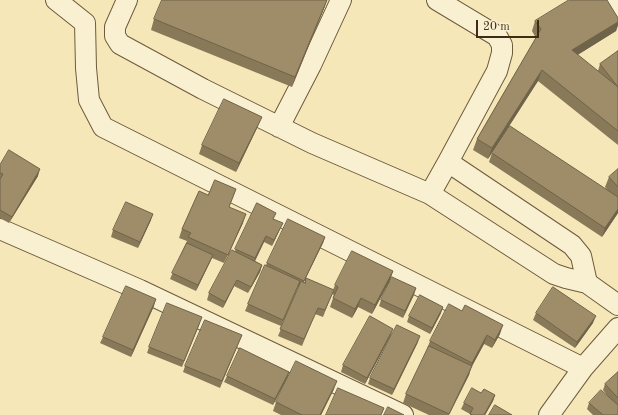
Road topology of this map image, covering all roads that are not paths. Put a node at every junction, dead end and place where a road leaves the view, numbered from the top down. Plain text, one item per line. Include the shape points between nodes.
1 (56, 0) edge
2 (127, 0) edge
3 (342, 0) edge
4 (437, 0) edge
5 (610, 0) edge
6 (618, 12) edge
7 (279, 127) junction
8 (448, 162) junction
9 (430, 194) junction
10 (0, 229) edge
11 (587, 283) junction
12 (618, 306) edge
13 (618, 328) edge
14 (583, 368) junction
15 (403, 415) edge
16 (549, 415) edge

1 - 14 street via 85,23 89,100 103,126
2 - 7 street via 115,27 115,36 120,44
3 - 7 street
4 - 8 street via 497,36 502,45 497,71
5 - 6 street
7 - 9 street
8 - 9 street
8 - 11 street via 572,245 581,256
9 - 11 street via 554,274
10 - 15 street via 140,290
11 - 12 street
13 - 14 street
14 - 16 street

